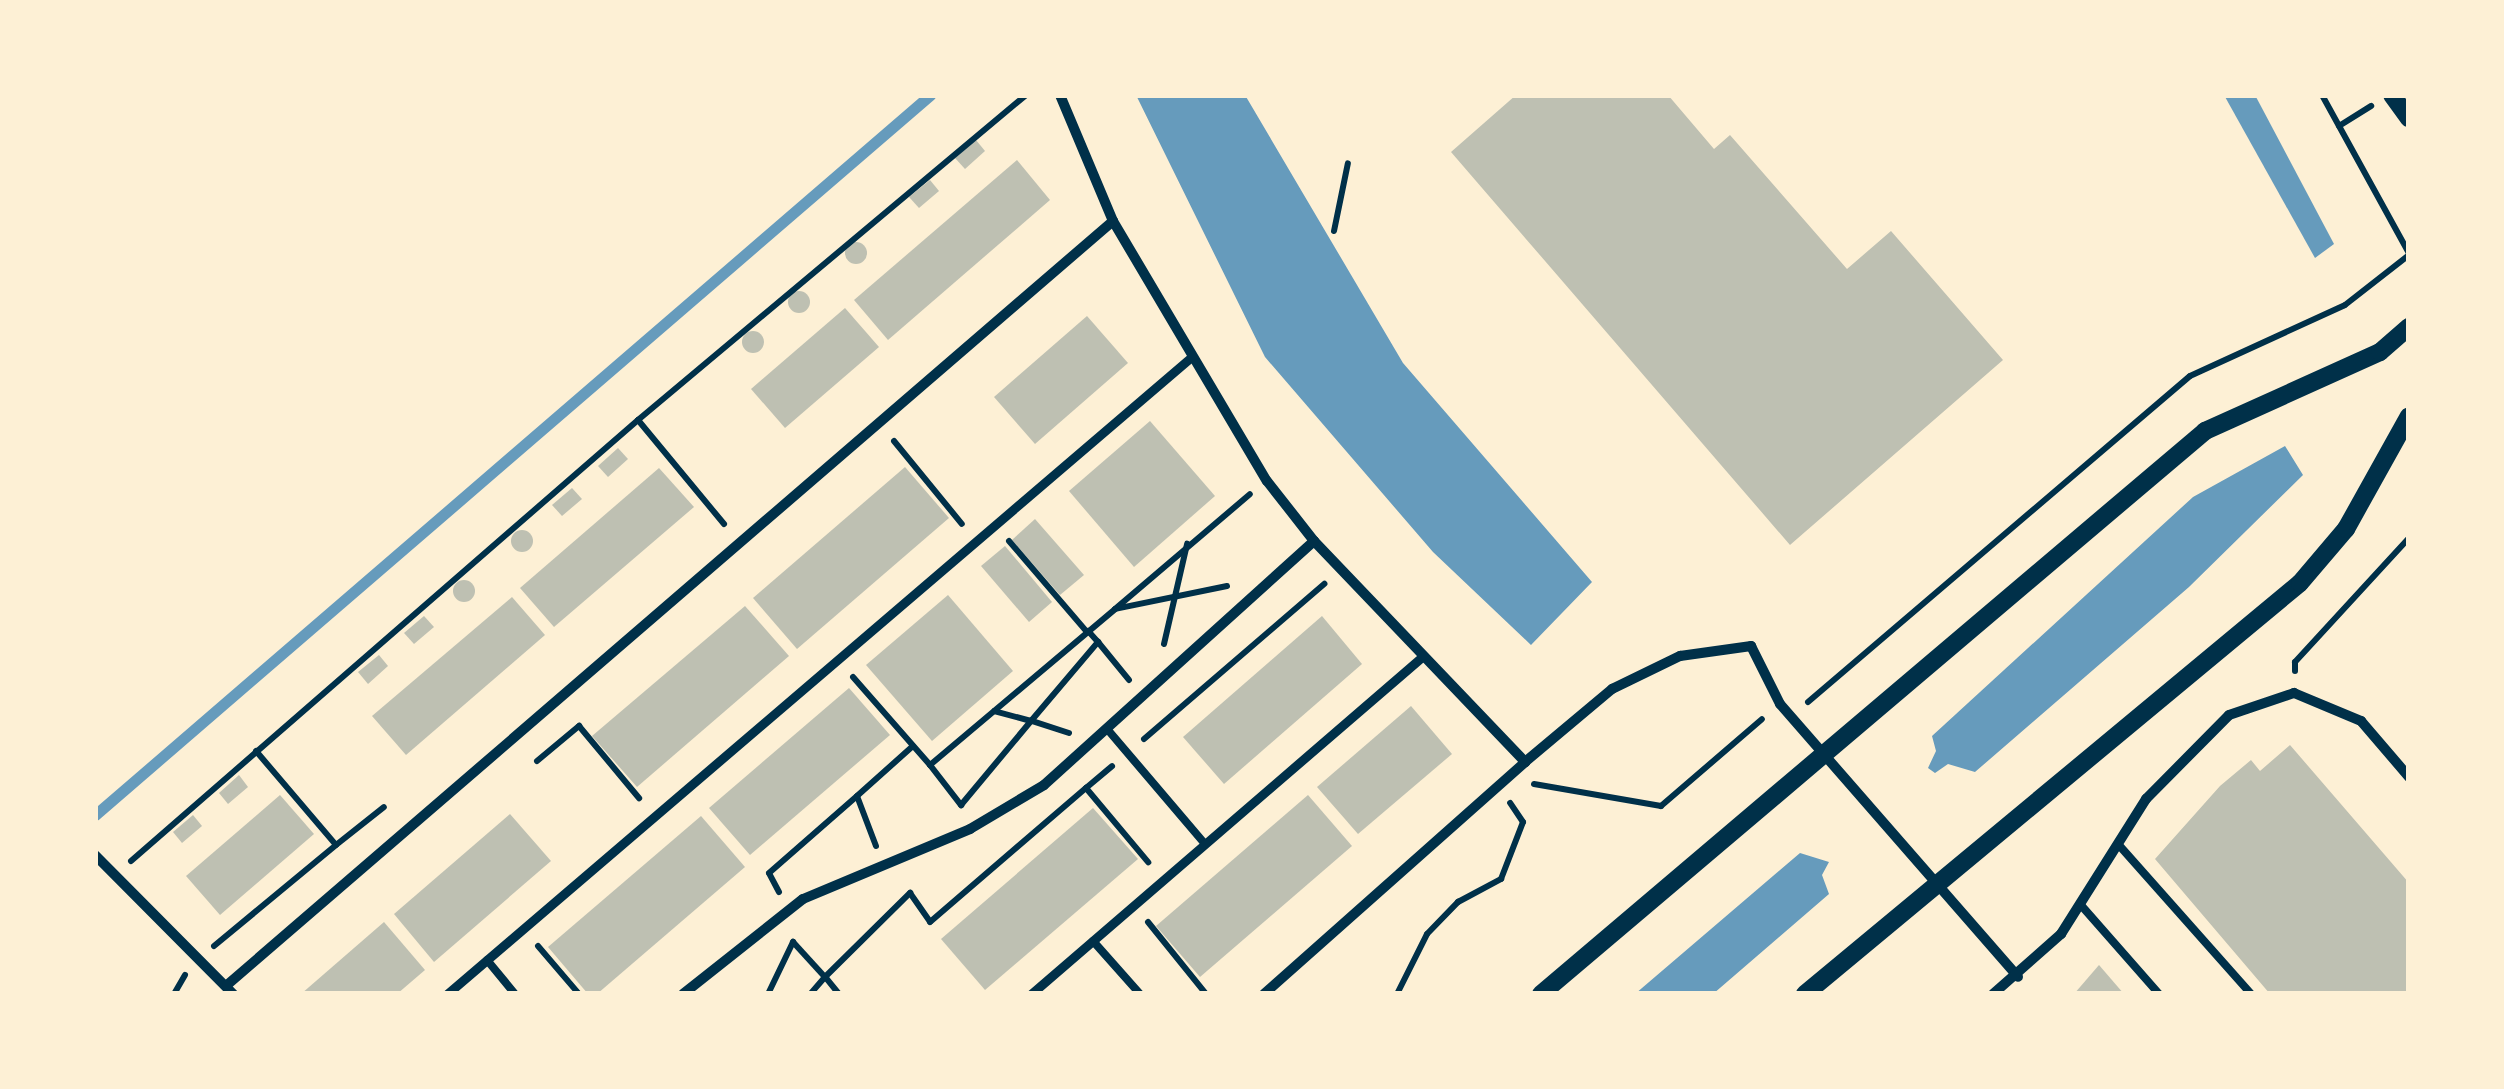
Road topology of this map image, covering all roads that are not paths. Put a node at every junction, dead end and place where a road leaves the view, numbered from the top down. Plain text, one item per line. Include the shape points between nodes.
1 (1060, 95) edge
2 (2391, 95) edge
3 (2409, 118) edge
4 (1113, 221) junction
5 (2409, 327) edge
6 (1190, 358) junction
7 (2409, 416) edge
8 (1314, 541) junction
9 (1423, 656) junction
10 (1108, 730) junction
11 (1822, 751) junction
12 (1525, 762) junction
13 (2409, 778) edge
14 (1206, 844) junction
15 (2118, 844) junction
16 (95, 856) edge
17 (1935, 884) junction
18 (2080, 904) junction
19 (1093, 941) junction
20 (486, 960) junction
21 (2018, 977) junction
22 (230, 990) edge
23 (446, 994) edge
24 (515, 994) edge
25 (683, 994) edge
26 (1031, 994) edge
27 (1140, 994) edge
28 (1264, 994) edge
29 (1541, 994) edge
30 (1805, 994) edge
31 (1993, 994) edge
32 (2158, 994) edge
33 (2251, 994) edge

1 - 4 street
2 - 3 street
4 - 6 street
4 - 22 street
5 - 11 street via 2380,352 2204,431
6 - 8 street via 1267,481
6 - 20 street
7 - 17 street via 2346,529 2300,583
8 - 9 street
8 - 10 street
9 - 12 street
9 - 14 street
10 - 14 lane
10 - 25 street via 1044,785 970,829 788,909
11 - 12 street via 1780,704 1751,646 1680,656 1612,689
11 - 17 street
11 - 29 street
12 - 28 street
13 - 15 street via 2360,721 2294,693 2229,715 2146,799
14 - 19 street
15 - 18 street
15 - 33 lane
16 - 22 street
17 - 21 street
17 - 30 street
18 - 21 street
18 - 32 lane
19 - 26 street
19 - 27 lane
20 - 23 street
20 - 24 lane
21 - 31 street

